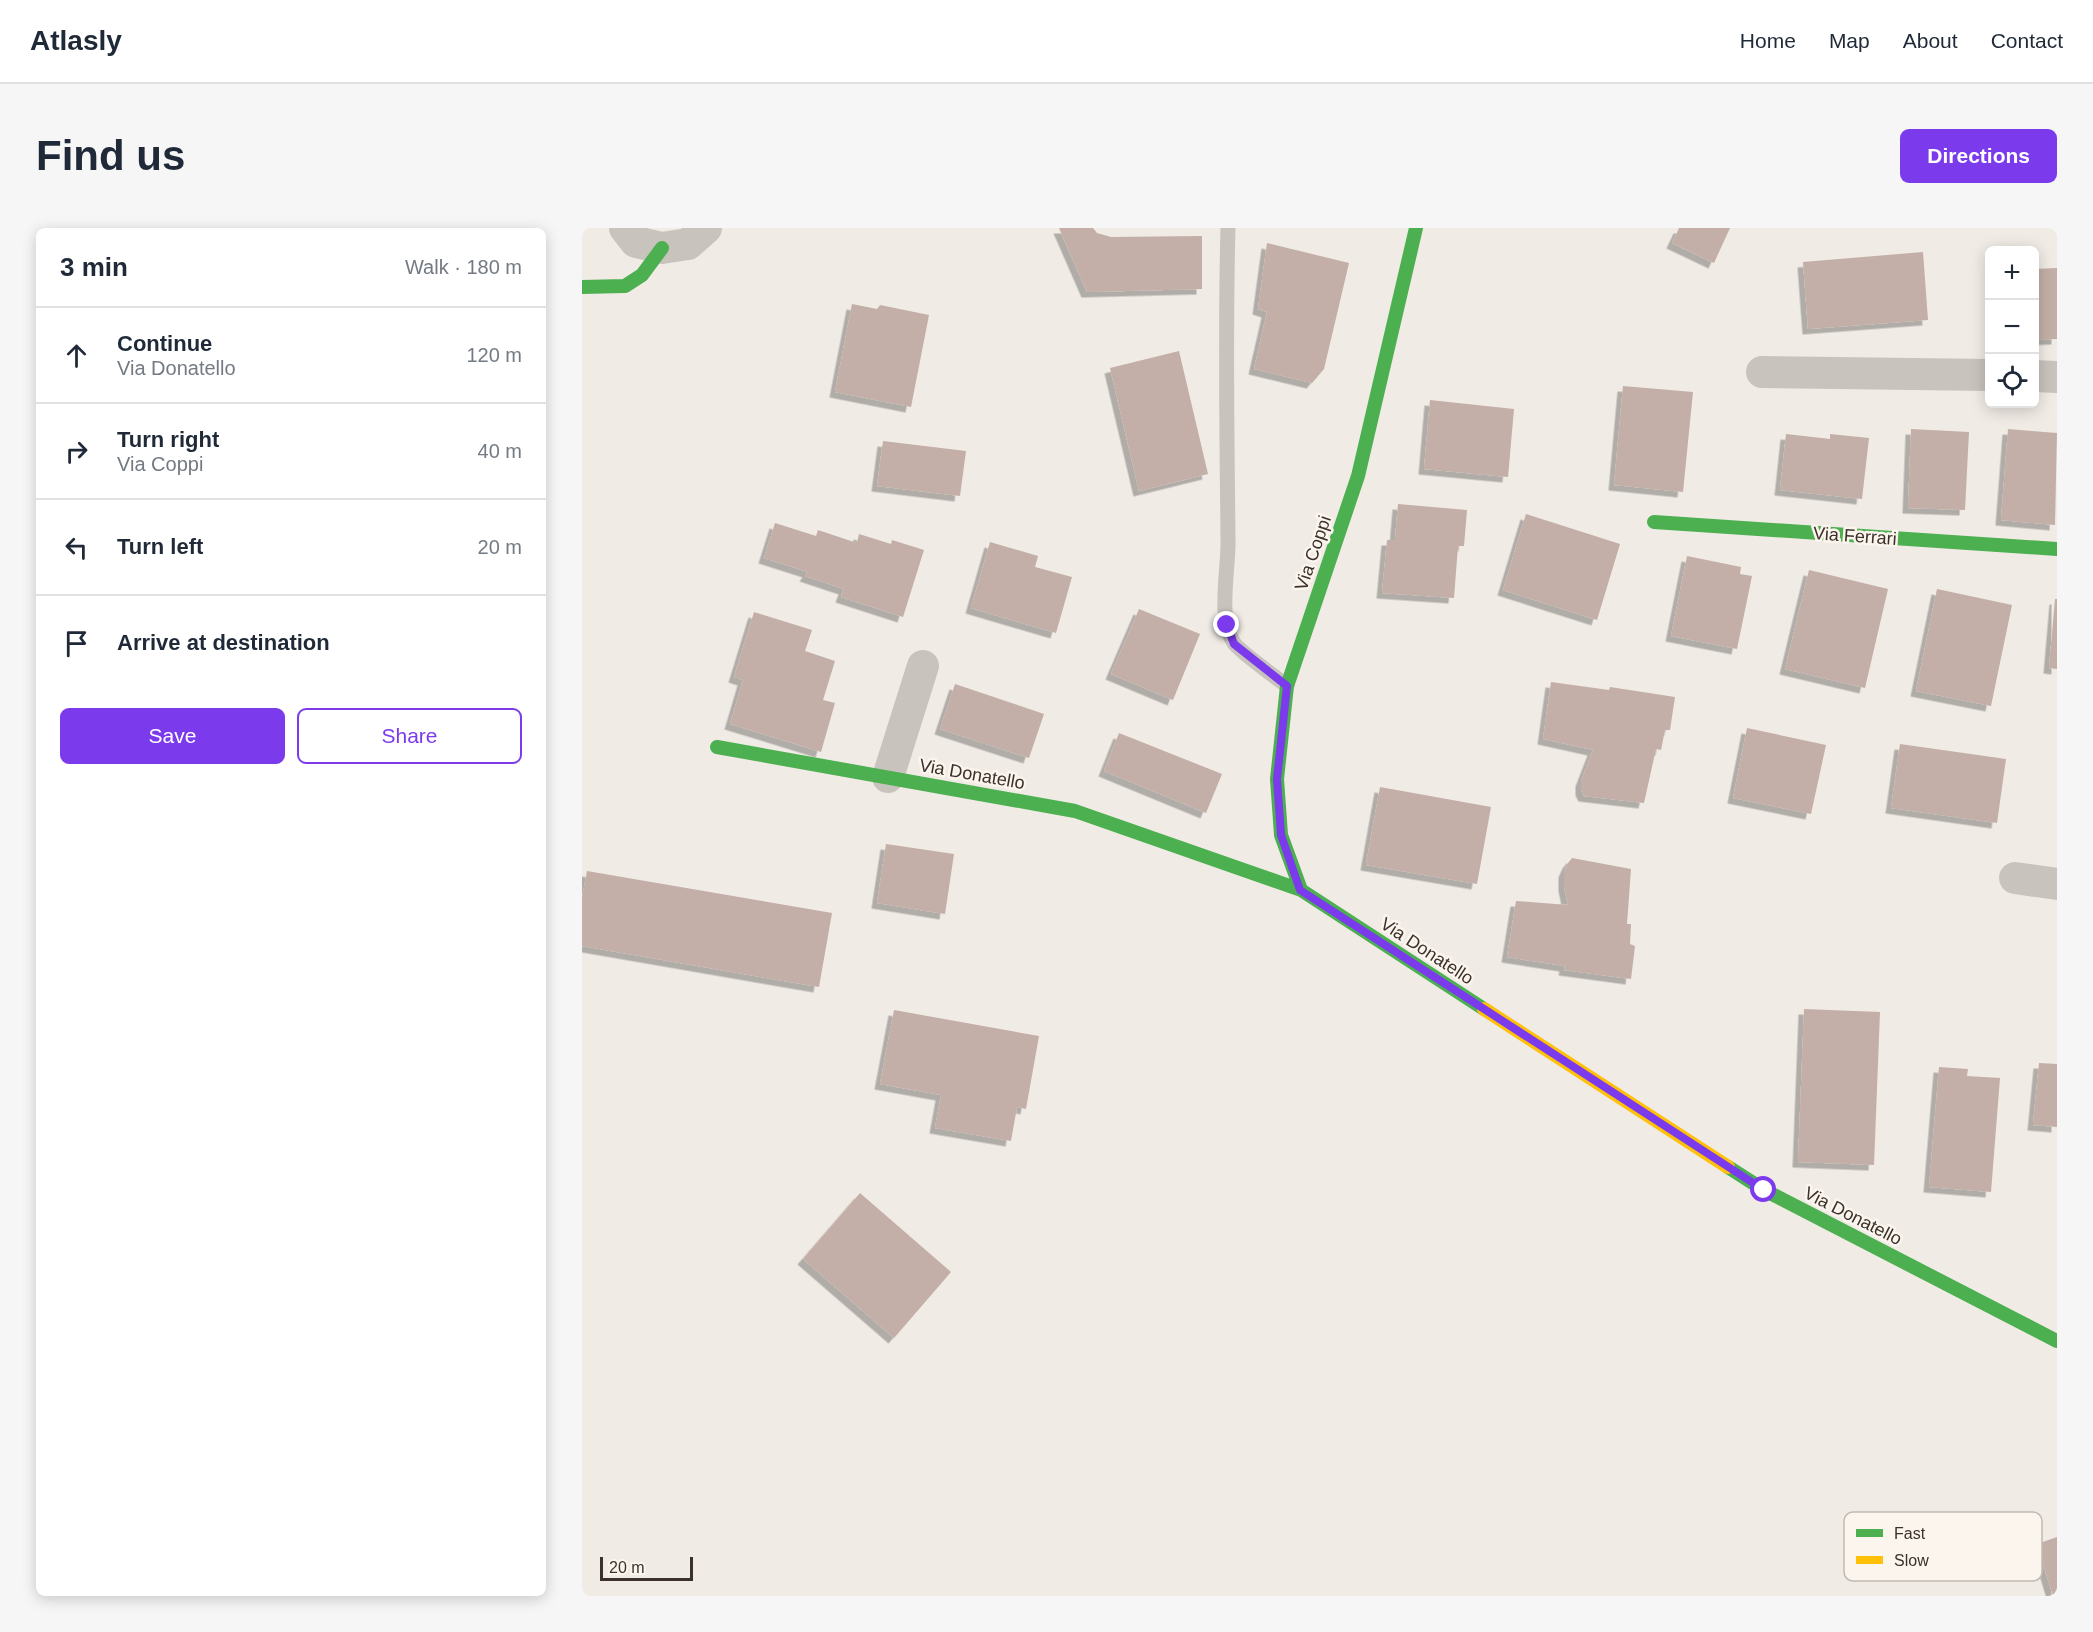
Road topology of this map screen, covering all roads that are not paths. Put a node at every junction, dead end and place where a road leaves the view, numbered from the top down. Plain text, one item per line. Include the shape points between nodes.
1 (625, 228) edge
2 (706, 228) edge
3 (1228, 228) edge
4 (1416, 228) edge
5 (662, 248) junction
6 (582, 287) edge
7 (1762, 372) dead end
8 (1985, 375) edge
9 (2039, 376) edge
10 (2057, 377) edge
11 (1654, 522) dead end
12 (2057, 549) edge
13 (923, 666) dead end
14 (1287, 686) junction
15 (717, 747) dead end
16 (888, 777) junction
17 (2015, 878) dead end
18 (2057, 884) edge
19 (1300, 890) junction
20 (2057, 1341) edge

1 - 5 street via 636,242
2 - 5 street via 688,244
3 - 14 lane via 1227,625 1234,644
4 - 14 street, Via Coppi via 1358,476
5 - 6 street via 642,275 625,286
7 - 8 street
9 - 10 street
11 - 12 street, Via Ferrari
13 - 16 street
14 - 19 street, Via Coppi via 1277,779 1281,835
15 - 16 street, Via Donatello
16 - 19 street, Via Donatello via 1075,811
17 - 18 street
19 - 20 street, Via Donatello via 1764,1190

